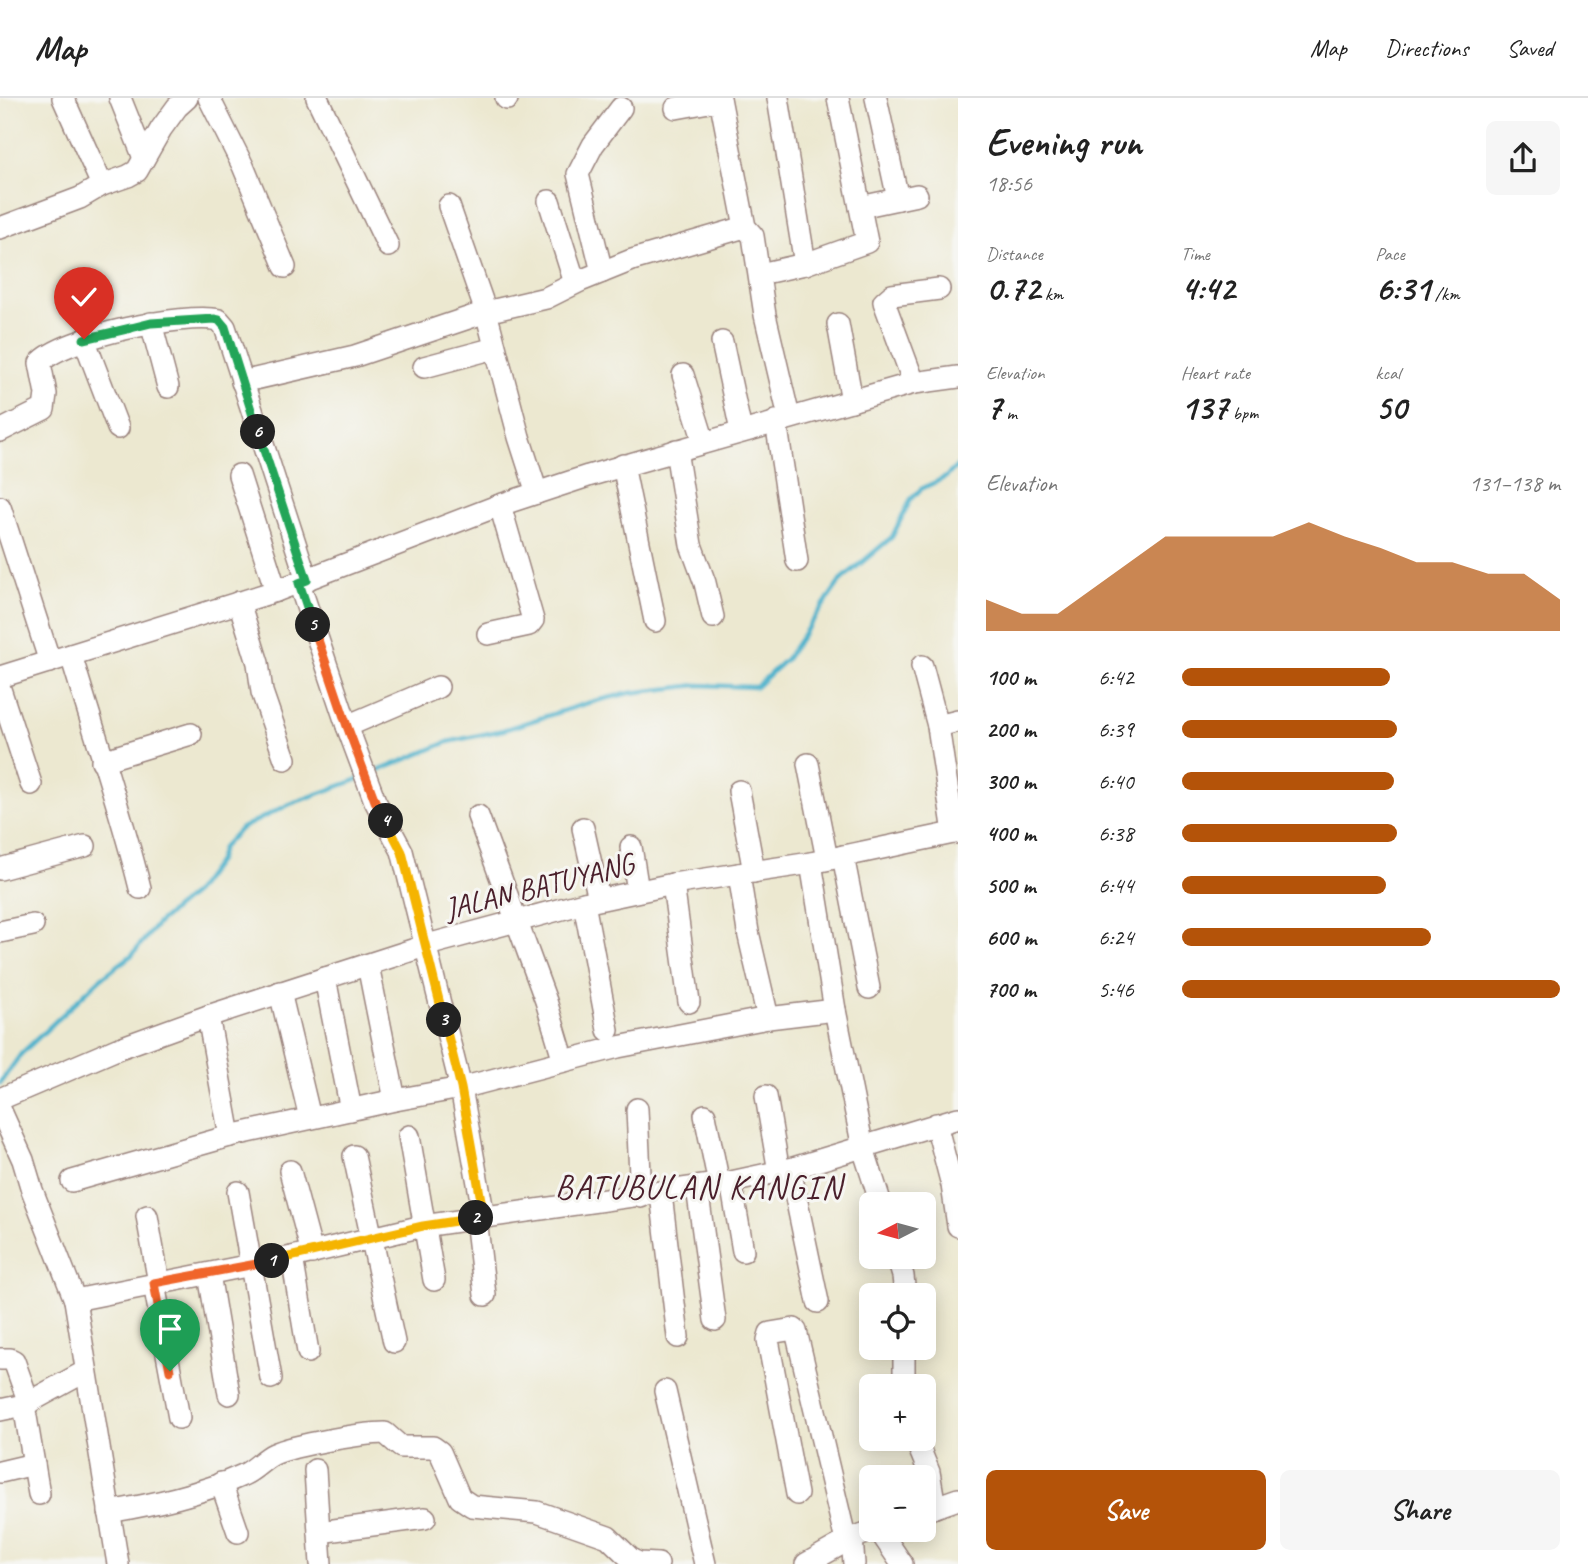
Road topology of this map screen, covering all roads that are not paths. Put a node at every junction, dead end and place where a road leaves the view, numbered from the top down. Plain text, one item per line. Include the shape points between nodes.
1 (64, 98) edge
2 (120, 98) edge
3 (187, 98) edge
4 (209, 98) edge
5 (317, 98) edge
6 (778, 98) edge
7 (838, 98) edge
8 (876, 98) edge
9 (720, 99) edge
10 (621, 108) dead end
11 (676, 108) dead end
12 (144, 158) junction
13 (102, 184) junction
14 (549, 201) dead end
15 (449, 206) dead end
16 (860, 207) junction
17 (2, 223) edge
18 (745, 228) junction
19 (388, 246) dead end
20 (805, 264) junction
21 (285, 267) dead end
22 (602, 272) junction
23 (760, 274) junction
24 (575, 283) junction
25 (939, 289) dead end
26 (485, 313) junction
27 (151, 323) junction
28 (838, 324) dead end
29 (84, 339) junction
30 (722, 342) dead end
31 (495, 348) junction
32 (424, 367) dead end
33 (683, 375) dead end
34 (954, 377) edge
35 (242, 382) junction
36 (914, 383) junction
37 (169, 387) dead end
38 (852, 401) junction
39 (782, 419) junction
40 (118, 428) dead end
41 (741, 430) junction
42 (0, 431) edge
43 (704, 442) junction
44 (676, 450) junction
45 (623, 465) junction
46 (239, 475) dead end
47 (537, 493) junction
48 (500, 505) junction
49 (0, 508) edge
50 (797, 561) dead end
51 (303, 581) junction
52 (276, 591) junction
53 (239, 602) junction
54 (713, 617) dead end
55 (655, 621) dead end
56 (488, 634) dead end
57 (71, 655) junction
58 (50, 662) junction
59 (922, 666) dead end
60 (0, 677) edge
61 (438, 687) dead end
62 (0, 689) edge
63 (948, 724) edge
64 (347, 726) junction
65 (191, 734) dead end
66 (285, 759) dead end
67 (102, 761) junction
68 (808, 764) dead end
69 (31, 784) dead end
70 (738, 791) dead end
71 (478, 816) dead end
72 (583, 828) dead end
73 (956, 832) edge
74 (85, 846) dead end
75 (631, 847) dead end
76 (827, 859) junction
77 (0, 869) edge
78 (746, 873) junction
79 (673, 884) junction
80 (141, 888) dead end
81 (638, 891) junction
82 (592, 901) junction
83 (518, 921) junction
84 (33, 925) dead end
85 (0, 932) edge
86 (426, 946) junction
87 (368, 965) junction
88 (325, 978) junction
89 (869, 988) dead end
90 (280, 992) junction
91 (689, 1002) dead end
92 (835, 1010) junction
93 (208, 1016) junction
94 (768, 1018) junction
95 (608, 1030) dead end
96 (564, 1061) junction
97 (461, 1088) junction
98 (766, 1096) dead end
99 (394, 1100) junction
100 (1, 1108) edge
101 (637, 1109) dead end
102 (351, 1110) junction
103 (705, 1115) dead end
104 (310, 1118) junction
105 (958, 1118) edge
106 (936, 1124) junction
107 (230, 1136) junction
108 (408, 1136) dead end
109 (863, 1148) junction
110 (354, 1156) dead end
111 (785, 1170) junction
112 (290, 1171) dead end
113 (72, 1181) dead end
114 (725, 1183) junction
115 (697, 1187) junction
116 (238, 1192) dead end
117 (877, 1192) edge
118 (651, 1195) junction
119 (147, 1216) dead end
120 (480, 1218) junction
121 (423, 1226) junction
122 (958, 1226) edge
123 (372, 1239) junction
124 (743, 1251) dead end
125 (302, 1255) junction
126 (250, 1265) junction
127 (209, 1273) junction
128 (434, 1280) dead end
129 (156, 1283) junction
130 (485, 1295) dead end
131 (75, 1300) junction
132 (818, 1301) dead end
133 (715, 1320) dead end
134 (678, 1337) dead end
135 (394, 1342) dead end
136 (308, 1352) dead end
137 (0, 1359) edge
138 (86, 1371) junction
139 (271, 1378) dead end
140 (666, 1391) dead end
141 (229, 1394) dead end
142 (26, 1404) junction
143 (0, 1410) edge
144 (179, 1418) dead end
145 (34, 1464) junction
146 (315, 1471) dead end
147 (0, 1472) edge
148 (221, 1483) junction
149 (797, 1493) dead end
150 (39, 1494) dead end
151 (958, 1499) edge
152 (936, 1507) edge
153 (109, 1512) junction
154 (425, 1518) dead end
155 (238, 1532) dead end
156 (319, 1532) junction
157 (859, 1536) edge
158 (849, 1539) junction
159 (886, 1542) edge
160 (118, 1564) edge
161 (321, 1564) edge
162 (658, 1564) edge
163 (705, 1564) edge
164 (806, 1564) edge
165 (854, 1564) edge
166 (902, 1564) edge

1 - 13 street
2 - 12 street
3 - 12 street
4 - 21 street
5 - 19 street
6 - 20 street
7 - 16 street
8 - 16 street via 907,197
9 - 11 street
9 - 18 street
10 - 22 street via 578,174
12 - 13 street via 137,171
13 - 17 street via 79,198
14 - 24 street
15 - 26 street
16 - 20 street via 867,242
18 - 22 street
18 - 23 street via 753,236
20 - 23 street
22 - 24 street
23 - 39 street
24 - 26 street via 547,298
25 - 36 street via 891,295 884,302
26 - 31 street
26 - 35 street via 355,356
27 - 29 street
27 - 35 street via 219,320
27 - 37 street
28 - 38 street
29 - 40 street
29 - 42 street via 41,361 44,409
30 - 41 street
31 - 32 street
31 - 47 street
33 - 43 street
34 - 36 street
35 - 51 street
36 - 38 street
38 - 39 street
39 - 41 street
39 - 50 street
41 - 43 street
43 - 44 street
44 - 45 street
44 - 54 street via 691,545
45 - 47 street
45 - 55 street
46 - 52 street
47 - 48 street
48 - 51 street
48 - 56 street via 533,620 529,625
49 - 58 street
51 - 52 street
51 - 64 street
52 - 53 street
53 - 57 street
53 - 66 street
57 - 58 street
57 - 67 street
58 - 60 street
59 - 63 street
61 - 64 street
62 - 69 street
63 - 73 street
64 - 86 street via 382,815 402,852
65 - 67 street
67 - 80 street
68 - 76 street
70 - 78 street
71 - 83 street
72 - 82 street
73 - 76 street, JALAN BATUYANG
74 - 77 street
75 - 81 street
76 - 78 street, JALAN BATUYANG
76 - 89 street
76 - 92 street
78 - 79 street, JALAN BATUYANG
78 - 94 street via 748,932
79 - 81 street, JALAN BATUYANG
79 - 91 street
81 - 82 street, JALAN BATUYANG
82 - 83 street, JALAN BATUYANG
82 - 95 street
83 - 86 street, JALAN BATUYANG
83 - 96 street
84 - 85 street
86 - 87 street, JALAN BATUYANG
86 - 97 street
87 - 88 street, JALAN BATUYANG
87 - 99 street
88 - 90 street, JALAN BATUYANG
88 - 102 street
90 - 93 street, JALAN BATUYANG
90 - 104 street
92 - 94 street
92 - 109 street
93 - 100 street, JALAN BATUYANG via 28,1087
93 - 107 street
94 - 96 street
96 - 97 street
97 - 99 street
97 - 120 street
98 - 111 street
99 - 102 street
100 - 131 street
101 - 118 street
102 - 104 street
103 - 114 street
104 - 107 street
105 - 106 street
106 - 109 street
106 - 122 street
107 - 113 street
108 - 121 street
109 - 111 street
109 - 117 street
110 - 123 street
111 - 114 street
111 - 132 street
112 - 125 street
114 - 115 street
114 - 124 street
115 - 118 street
115 - 133 street
116 - 126 street
118 - 120 street
118 - 134 street
119 - 129 street
120 - 121 street
120 - 130 street
121 - 123 street
121 - 128 street
123 - 125 street
123 - 135 street
125 - 126 street
125 - 136 street
126 - 127 street
126 - 139 street
127 - 129 street
127 - 141 street
129 - 131 street
129 - 144 street
131 - 138 street
137 - 142 street via 14,1361
138 - 142 street
138 - 153 street
140 - 163 street
142 - 143 street
142 - 145 street
145 - 147 street
145 - 150 street
146 - 156 street
148 - 153 street via 164,1502
148 - 155 street
148 - 162 street via 244,1475 281,1451 385,1433 401,1447 433,1447 440,1452 460,1498 472,1506 537,1513 608,1537 639,1563
149 - 158 street via 768,1340 770,1333 793,1329
151 - 152 street
153 - 160 street
154 - 156 street
156 - 161 street
157 - 158 street
158 - 164 street
158 - 165 street
159 - 166 street

